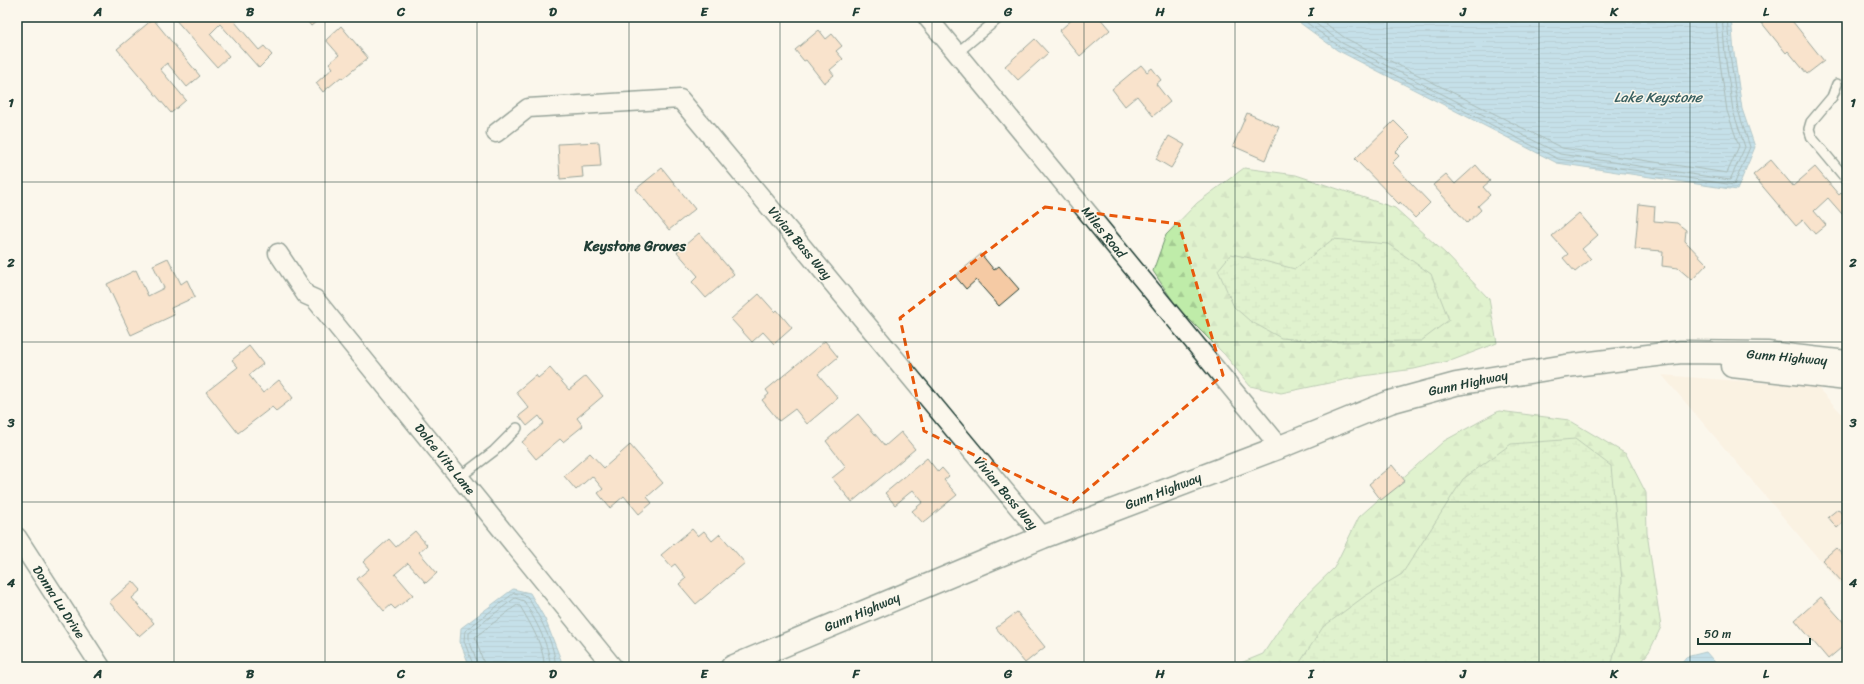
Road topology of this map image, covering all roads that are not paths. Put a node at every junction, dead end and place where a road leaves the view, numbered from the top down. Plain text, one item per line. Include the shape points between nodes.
1 (928, 17) edge
2 (1000, 17) edge
3 (957, 53) junction
4 (1837, 84) dead end
5 (496, 133) dead end
6 (1847, 180) edge
7 (278, 253) dead end
8 (1607, 361) junction
9 (1847, 362) edge
10 (1847, 379) edge
11 (517, 428) dead end
12 (1280, 447) junction
13 (460, 477) junction
14 (1043, 537) junction
15 (17, 538) edge
16 (101, 667) edge
17 (613, 667) edge
18 (732, 667) edge

1 - 3 street, Miles Road
2 - 3 lane
3 - 12 street, Miles Road
4 - 6 lane via 1832,97 1811,122 1809,129 1812,138
5 - 14 street, Vivian Bass Way via 528,108 680,99
7 - 13 street, Dolce Vita Lane via 306,295 315,298
8 - 9 main road, Gunn Highway via 1681,352 1767,354
8 - 10 main road, Gunn Highway via 1736,366
8 - 12 main road, Gunn Highway via 1514,373 1456,384 1390,402
11 - 13 lane via 494,451
12 - 14 main road, Gunn Highway
13 - 17 street, Dolce Vita Lane
14 - 18 main road, Gunn Highway
15 - 16 street, Donna Lu Drive

